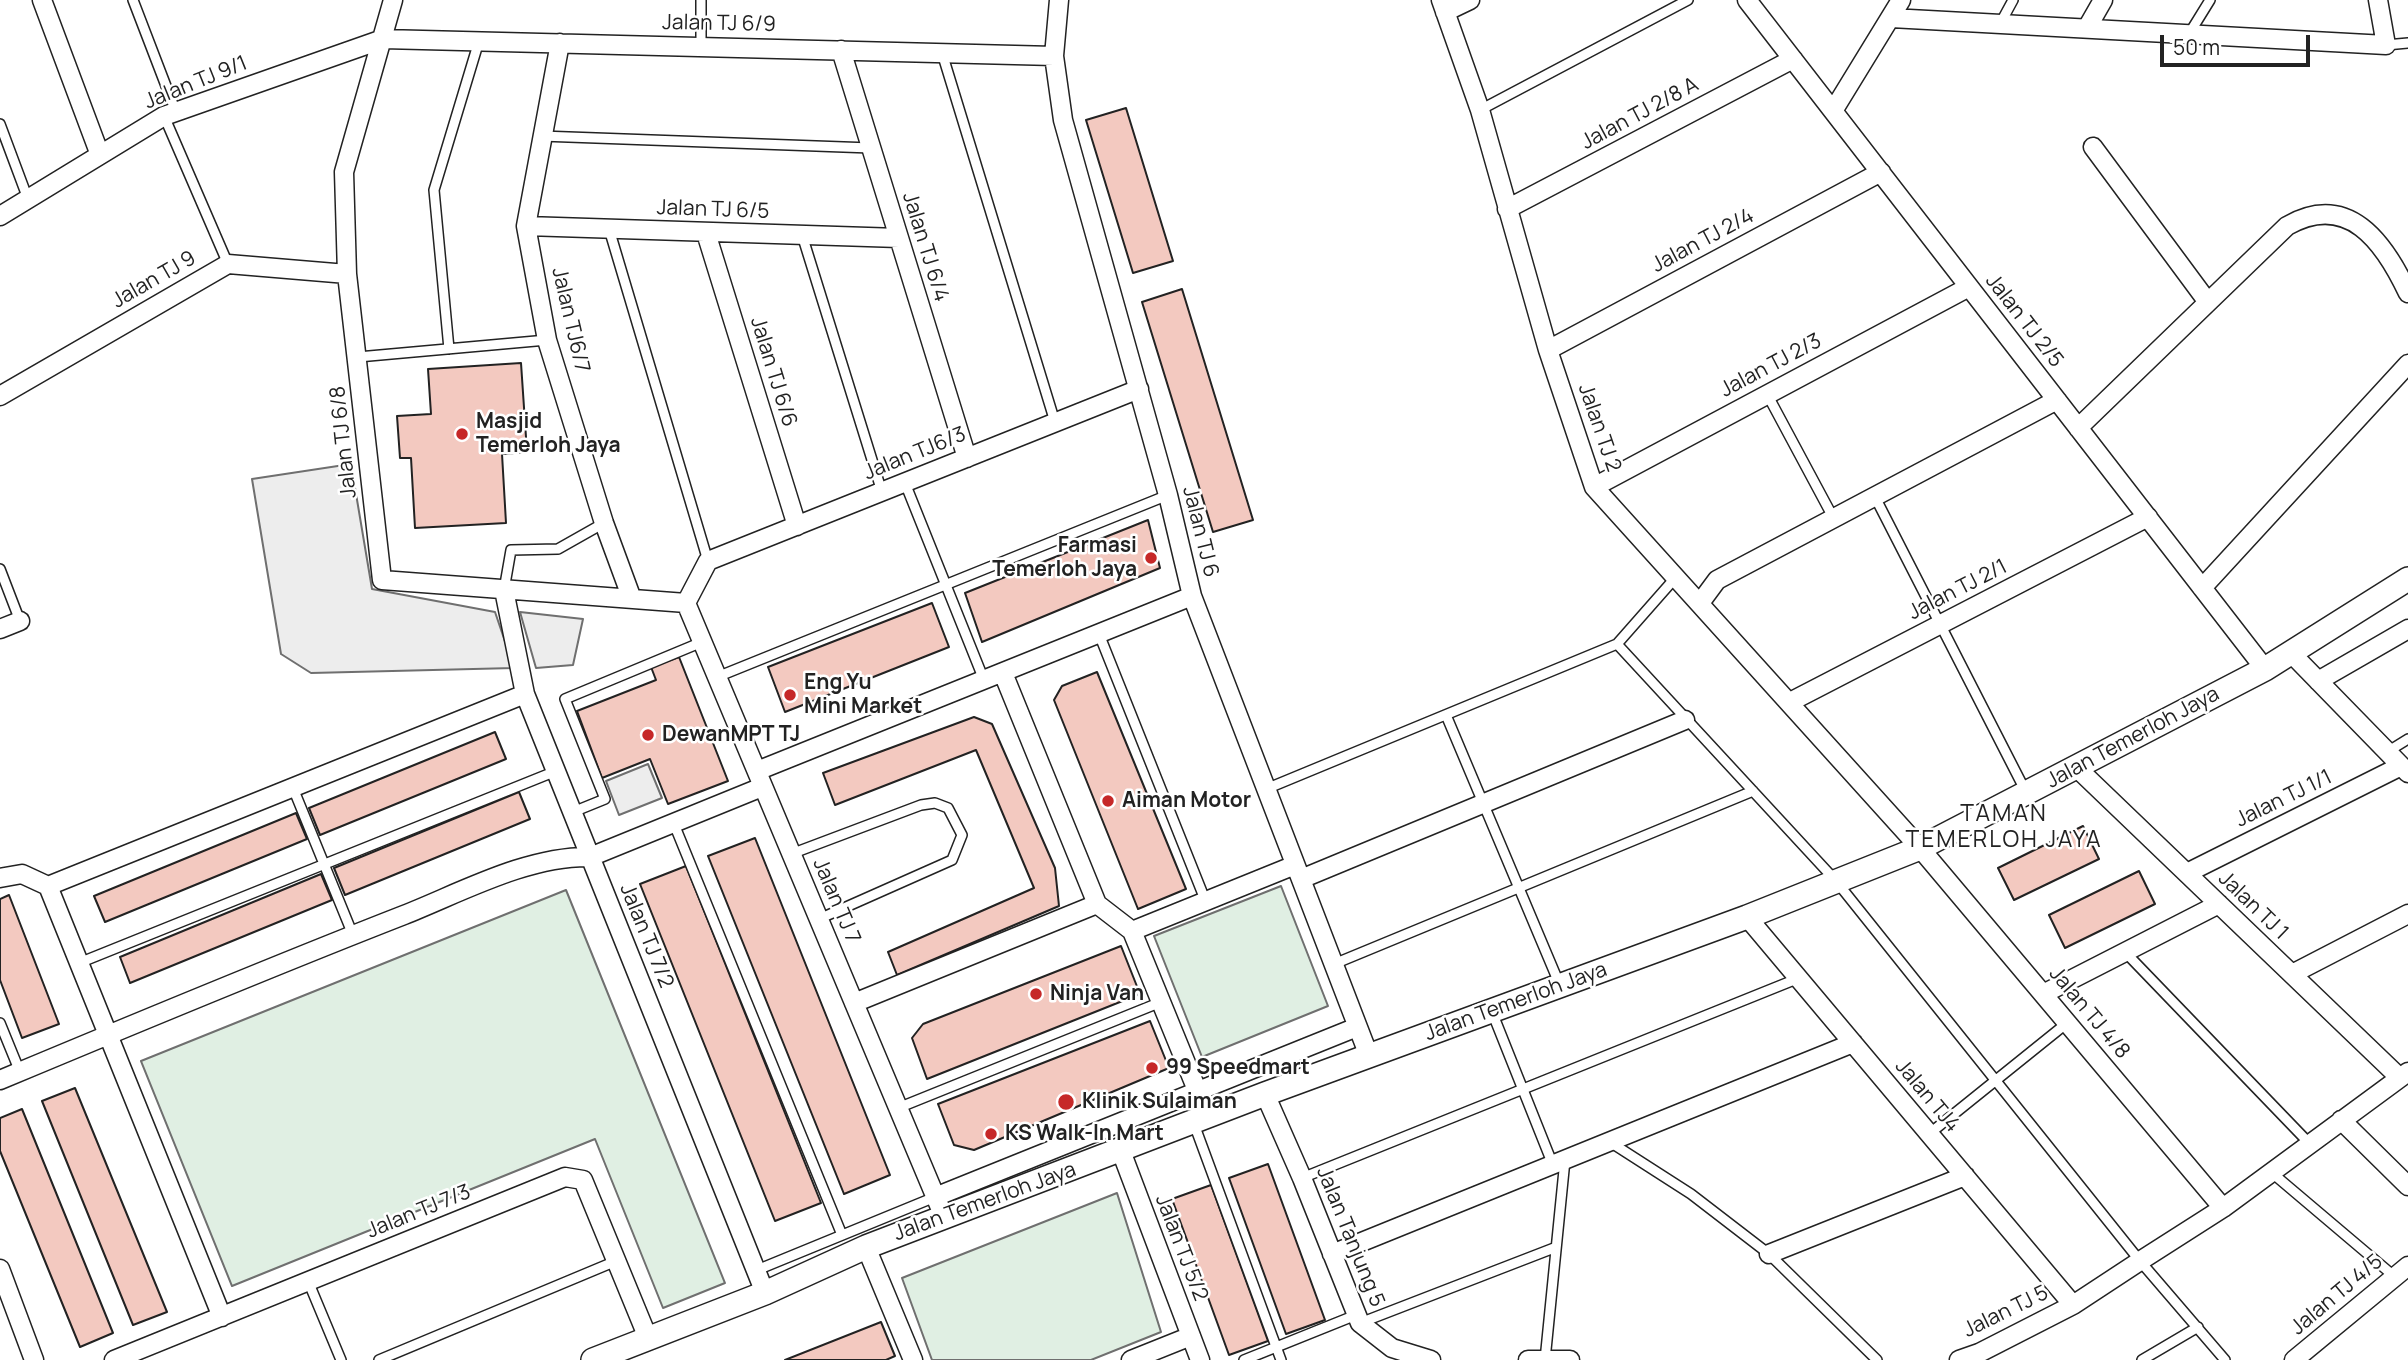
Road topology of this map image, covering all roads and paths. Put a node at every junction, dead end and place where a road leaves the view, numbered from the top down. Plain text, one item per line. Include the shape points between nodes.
1 (42, 0) edge
2 (133, 0) edge
3 (393, 0) edge
4 (701, 0) edge
5 (1059, 0) edge
6 (1470, 0) edge
7 (1688, 0) edge
8 (1747, 0) edge
9 (2013, 0) edge
10 (2103, 0) edge
11 (2210, 0) edge
12 (2378, 0) edge
13 (1443, 6) edge
14 (1894, 7) edge
15 (2000, 24) junction
16 (2087, 28) junction
17 (2189, 34) junction
18 (383, 38) junction
19 (479, 41) junction
20 (560, 43) junction
21 (2408, 43) edge
22 (2386, 45) junction
23 (701, 47) junction
24 (841, 50) junction
25 (942, 53) junction
26 (1055, 56) junction
27 (1793, 59) junction
28 (1480, 110) junction
29 (1833, 111) junction
30 (170, 114) junction
31 (0, 124) edge
32 (541, 136) junction
33 (2093, 147) dead end
34 (871, 148) junction
35 (100, 155) junction
36 (1881, 172) junction
37 (27, 199) junction
38 (1507, 209) junction
39 (0, 216) edge
40 (526, 226) junction
41 (609, 229) junction
42 (706, 233) junction
43 (802, 235) junction
44 (899, 238) junction
45 (228, 264) junction
46 (347, 274) junction
47 (1969, 286) junction
48 (2408, 293) edge
49 (2207, 301) junction
50 (547, 340) junction
51 (449, 349) junction
52 (1548, 350) junction
53 (358, 357) junction
54 (2408, 364) edge
55 (1139, 389) junction
56 (1767, 394) junction
57 (0, 396) edge
58 (2057, 400) junction
59 (1055, 422) junction
60 (2078, 428) junction
61 (967, 458) junction
62 (905, 483) junction
63 (1594, 486) junction
64 (882, 492) junction
65 (1168, 495) junction
66 (1875, 497) junction
67 (2148, 517) junction
68 (1834, 519) junction
69 (604, 523) junction
70 (797, 526) junction
71 (708, 561) junction
72 (0, 569) edge
73 (1676, 577) junction
74 (2408, 579) edge
75 (946, 585) junction
76 (2203, 588) junction
77 (504, 590) junction
78 (1192, 596) junction
79 (632, 599) junction
80 (686, 603) junction
81 (1700, 603) junction
82 (20, 621) joint
83 (1940, 625) junction
84 (0, 629) edge
85 (2408, 629) edge
86 (1099, 634) junction
87 (702, 642) junction
88 (1617, 644) junction
89 (2291, 653) junction
90 (2265, 669) junction
91 (1003, 673) junction
92 (717, 677) junction
93 (984, 680) junction
94 (2318, 681) junction
95 (525, 694) junction
96 (1790, 702) junction
97 (1446, 715) junction
98 (1685, 720) junction
99 (2408, 739) edge
100 (2387, 752) junction
101 (2077, 768) junction
102 (2404, 770) edge
103 (556, 771) junction
104 (759, 779) junction
105 (292, 788) junction
106 (1264, 789) junction
107 (1753, 791) junction
108 (2026, 794) junction
109 (1483, 804) junction
110 (573, 813) junction
111 (674, 824) junction
112 (1920, 848) junction
113 (791, 854) junction
114 (590, 857) junction
115 (323, 864) junction
116 (1298, 872) junction
117 (2186, 873) junction
118 (0, 878) edge
119 (1836, 881) junction
120 (48, 886) junction
121 (1517, 888) junction
122 (1206, 902) junction
123 (1097, 904) junction
124 (2219, 904) junction
125 (2408, 914) edge
126 (1747, 917) junction
127 (819, 919) junction
128 (1132, 931) junction
129 (353, 935) junction
130 (2126, 952) junction
131 (79, 963) junction
132 (1331, 965) junction
133 (2292, 974) junction
134 (1799, 978) junction
135 (1560, 985) junction
136 (2043, 994) junction
137 (1161, 1002) junction
138 (854, 1003) junction
139 (1492, 1010) junction
140 (0, 1023) edge
141 (2067, 1023) junction
142 (1357, 1027) junction
143 (107, 1034) junction
144 (1853, 1043) junction
145 (1369, 1056) junction
146 (20, 1072) junction
147 (2403, 1074) edge
148 (0, 1080) edge
149 (1996, 1081) junction
150 (1523, 1090) junction
151 (1197, 1091) junction
152 (1265, 1094) junction
153 (898, 1108) junction
154 (1201, 1120) junction
155 (2340, 1120) junction
156 (1929, 1134) junction
157 (1610, 1142) junction
158 (2309, 1143) junction
159 (1121, 1152) junction
160 (1559, 1162) junction
161 (2271, 1172) junction
162 (1965, 1176) junction
163 (1302, 1178) junction
164 (2408, 1185) edge
165 (940, 1207) junction
166 (2222, 1208) junction
167 (842, 1235) junction
168 (866, 1247) junction
169 (1554, 1248) junction
170 (1332, 1254) junction
171 (1769, 1254) junction
172 (617, 1261) junction
173 (2140, 1261) junction
174 (0, 1269) edge
175 (757, 1270) junction
176 (2402, 1271) edge
177 (308, 1282) junction
178 (4, 1291) edge
179 (765, 1293) junction
180 (2073, 1304) junction
181 (222, 1317) junction
182 (1358, 1319) junction
183 (2198, 1327) junction
184 (1191, 1336) junction
185 (648, 1338) junction
186 (1276, 1347) junction
187 (1981, 1357) edge
188 (1539, 1359) edge
189 (34, 1360) edge
190 (114, 1360) edge
191 (341, 1360) edge
192 (379, 1360) edge
193 (593, 1360) edge
194 (913, 1360) edge
195 (1131, 1360) edge
196 (1200, 1360) edge
197 (1244, 1360) edge
198 (1282, 1360) edge
199 (1431, 1360) edge
200 (1570, 1360) edge
201 (1877, 1360) edge
202 (1959, 1360) edge
203 (2142, 1360) edge
204 (2225, 1360) edge
205 (2294, 1360) edge

1 - 35 street
2 - 30 lane
3 - 18 street, Jalan TJ 6/8
4 - 23 lane
5 - 26 street, Jalan TJ 6
6 - 13 street
7 - 28 lane
8 - 27 street, Jalan TJ 2/5
9 - 15 lane
10 - 16 street
11 - 17 lane
12 - 22 street
13 - 28 street, Jalan TJ 2
14 - 15 street
14 - 29 street
15 - 16 street
16 - 17 street
17 - 22 street
18 - 19 street, Jalan TJ 6/9
18 - 30 street, Jalan TJ 9/1
18 - 46 street, Jalan TJ 6/8 via 344,172
19 - 20 street, Jalan TJ 6/9
19 - 51 lane via 435,190
20 - 23 street, Jalan TJ 6/9
20 - 32 street, Jalan TJ6/7
21 - 22 lane
23 - 24 street, Jalan TJ 6/9
24 - 25 street, Jalan TJ 6/9
24 - 34 street, Jalan TJ 6/4
25 - 26 street, Jalan TJ 6/9
25 - 59 lane
26 - 55 street, Jalan TJ 6 via 1063,120
27 - 29 street, Jalan TJ 2/5
27 - 38 street, Jalan TJ 2/8 A
28 - 38 street, Jalan TJ 2
29 - 36 street, Jalan TJ 2/5
30 - 35 street, Jalan TJ 9/1
30 - 45 lane
31 - 37 lane
32 - 34 lane
32 - 40 street, Jalan TJ6/7
33 - 49 street
34 - 44 street, Jalan TJ 6/4
35 - 37 street, Jalan TJ 9/1
36 - 47 street, Jalan TJ 2/5
36 - 52 street, Jalan TJ 2/4
37 - 39 street, Jalan TJ 9/1
38 - 52 street, Jalan TJ 2
40 - 41 street, Jalan TJ 6/5
40 - 50 street, Jalan TJ6/7
41 - 42 street, Jalan TJ 6/5
41 - 71 lane
42 - 43 street, Jalan TJ 6/5
42 - 70 street, Jalan TJ 6/6
43 - 44 street, Jalan TJ 6/5
43 - 64 lane
44 - 61 street, Jalan TJ 6/4
45 - 46 street, Jalan TJ 9
45 - 57 street, Jalan TJ 9
46 - 53 street, Jalan TJ 6/8
47 - 56 street, Jalan TJ 2/3
47 - 58 street, Jalan TJ 2/5
48 - 49 street via 2378,240 2362,224 2321,213 2287,226
49 - 60 street
50 - 51 lane
50 - 69 street, Jalan TJ6/7
51 - 53 lane
52 - 63 street, Jalan TJ 2
53 - 77 street, Jalan TJ 6/8 via 382,580
54 - 76 street
55 - 59 street, Jalan TJ6/3
55 - 65 street, Jalan TJ 6
56 - 63 street, Jalan TJ 2/3
56 - 68 lane
58 - 60 street, Jalan TJ 2/5
58 - 66 street
59 - 61 street, Jalan TJ6/3
60 - 67 street, Jalan TJ 2/5
61 - 62 street, Jalan TJ6/3
62 - 64 street, Jalan TJ6/3
62 - 75 lane
63 - 73 street, Jalan TJ 2
64 - 70 street, Jalan TJ6/3
65 - 75 lane
65 - 78 street, Jalan TJ 6
66 - 68 street
66 - 83 lane
67 - 76 street, Jalan TJ 2/5
67 - 83 street, Jalan TJ 2/1
68 - 81 street via 1717,580
69 - 77 lane via 558,549 511,550
69 - 79 street, Jalan TJ6/7
70 - 71 street, Jalan TJ6/3
71 - 80 street
72 - 82 lane
73 - 81 street, Jalan TJ 2
73 - 88 lane
74 - 89 street, Jalan Temerloh Jaya
75 - 92 lane
75 - 93 lane
76 - 90 street, Jalan TJ 2/5
77 - 79 street, Jalan TJ 6/8
77 - 95 street, Jalan TJ 7/2
78 - 86 street
78 - 106 street, Jalan TJ 6
79 - 80 street, Jalan TJ 6/8
80 - 87 street, Jalan TJ 7
81 - 96 street, Jalan TJ 2
82 - 84 street
83 - 96 street, Jalan TJ 2/1
83 - 108 lane
85 - 94 street
86 - 91 street
86 - 122 lane
87 - 92 street, Jalan TJ 7
87 - 110 lane via 565,699 605,799
88 - 97 lane
88 - 98 lane
89 - 90 street, Jalan Temerloh Jaya
89 - 94 street
90 - 101 street, Jalan Temerloh Jaya
91 - 93 street
91 - 123 street
92 - 104 street, Jalan TJ 7
93 - 104 street
94 - 100 street
95 - 103 street, Jalan TJ 7/2
95 - 105 street
96 - 112 street, Jalan TJ 2
97 - 106 lane
97 - 109 lane
98 - 107 lane
98 - 109 street
99 - 100 lane
100 - 102 street
101 - 108 street, Jalan Temerloh Jaya
101 - 117 street, Jalan TJ 1
102 - 117 street, Jalan TJ 1/1
103 - 110 street, Jalan TJ 7/2
103 - 115 lane
104 - 111 street
104 - 113 street, Jalan TJ 7
105 - 115 lane
105 - 120 street
106 - 116 street, Jalan TJ 6
107 - 119 lane
107 - 121 lane
108 - 112 street, Jalan Temerloh Jaya
109 - 116 street
109 - 121 lane
110 - 114 street, Jalan TJ 7/2
111 - 114 street
111 - 167 lane
112 - 119 street, Jalan Temerloh Jaya
112 - 136 street, Jalan TJ 4/8
113 - 127 street, Jalan TJ 7
113 - 127 lane via 935,803 948,808 962,835 952,860
114 - 129 street via 561,856
114 - 175 street, Jalan TJ 7/2
115 - 129 lane
115 - 131 lane
116 - 122 street
116 - 132 street, Jalan TJ 6
117 - 124 street, Jalan TJ 1
118 - 120 street via 22,874
119 - 126 street, Jalan Temerloh Jaya
119 - 149 lane
120 - 131 street
121 - 132 lane
121 - 135 lane
122 - 128 street
123 - 128 street
123 - 138 street
124 - 130 street
124 - 133 street, Jalan TJ 1
125 - 133 street
126 - 134 street, Jalan TJ4
126 - 135 street, Jalan Temerloh Jaya
127 - 138 street, Jalan TJ 7
128 - 137 street
129 - 143 street
130 - 136 street
130 - 158 lane
131 - 143 street
132 - 142 street, Jalan TJ 6
133 - 147 street, Jalan TJ 1
134 - 144 street, Jalan TJ4
134 - 150 lane
135 - 139 street, Jalan Temerloh Jaya
136 - 141 street, Jalan TJ 4/8
137 - 151 street
137 - 153 lane
138 - 153 street, Jalan TJ 7
139 - 145 street, Jalan Temerloh Jaya
139 - 150 lane
140 - 146 lane
141 - 149 lane
141 - 166 street, Jalan TJ 4/8
142 - 145 street, Jalan TJ 6
142 - 151 street
143 - 146 street
143 - 181 street
144 - 156 street, Jalan TJ4
144 - 157 street
145 - 152 street, Jalan Temerloh Jaya
146 - 148 street
147 - 155 street, Jalan TJ 5
149 - 156 lane
149 - 173 lane
150 - 160 lane
150 - 163 lane
151 - 154 street
151 - 165 street
152 - 154 street, Jalan Temerloh Jaya
152 - 163 street, Jalan Tanjung 5
153 - 165 street, Jalan TJ 7
154 - 159 street, Jalan Temerloh Jaya
154 - 186 lane
155 - 158 street, Jalan TJ 5
155 - 164 street
156 - 162 street, Jalan TJ4
157 - 160 street
157 - 171 lane via 1691,1194
158 - 161 street, Jalan TJ 5
159 - 165 street, Jalan Temerloh Jaya
159 - 184 street, Jalan TJ 5/2
160 - 169 lane
160 - 170 street
161 - 166 street, Jalan TJ 5
161 - 176 lane
162 - 171 street
162 - 180 street, Jalan TJ4
163 - 170 street, Jalan Tanjung 5
165 - 167 lane
165 - 168 street, Jalan Temerloh Jaya
166 - 173 street, Jalan TJ 5
167 - 175 lane
168 - 179 street, Jalan Temerloh Jaya
168 - 194 street
169 - 182 lane
169 - 188 lane
170 - 182 street, Jalan Tanjung 5
171 - 201 lane
172 - 177 street, Jalan TJ 7/3 via 583,1180 565,1177
172 - 185 street, Jalan TJ 7/3
172 - 192 lane
173 - 180 street, Jalan TJ 5
173 - 183 lane
174 - 178 street
175 - 179 street, Jalan TJ 7/2
176 - 205 street, Jalan TJ 4/5
177 - 181 street, Jalan TJ 7/3
177 - 191 lane
178 - 189 street
179 - 185 street, Jalan Temerloh Jaya
180 - 187 street, Jalan TJ 5
181 - 190 street, Jalan TJ 7/3
182 - 186 lane
182 - 199 street, Jalan Tanjung 5 via 1392,1348
183 - 203 lane
183 - 204 lane
184 - 195 street
184 - 196 street, Jalan TJ 5/2
185 - 193 street, Jalan Temerloh Jaya
186 - 197 lane
186 - 198 lane
187 - 202 street, Jalan TJ 5
188 - 200 street

